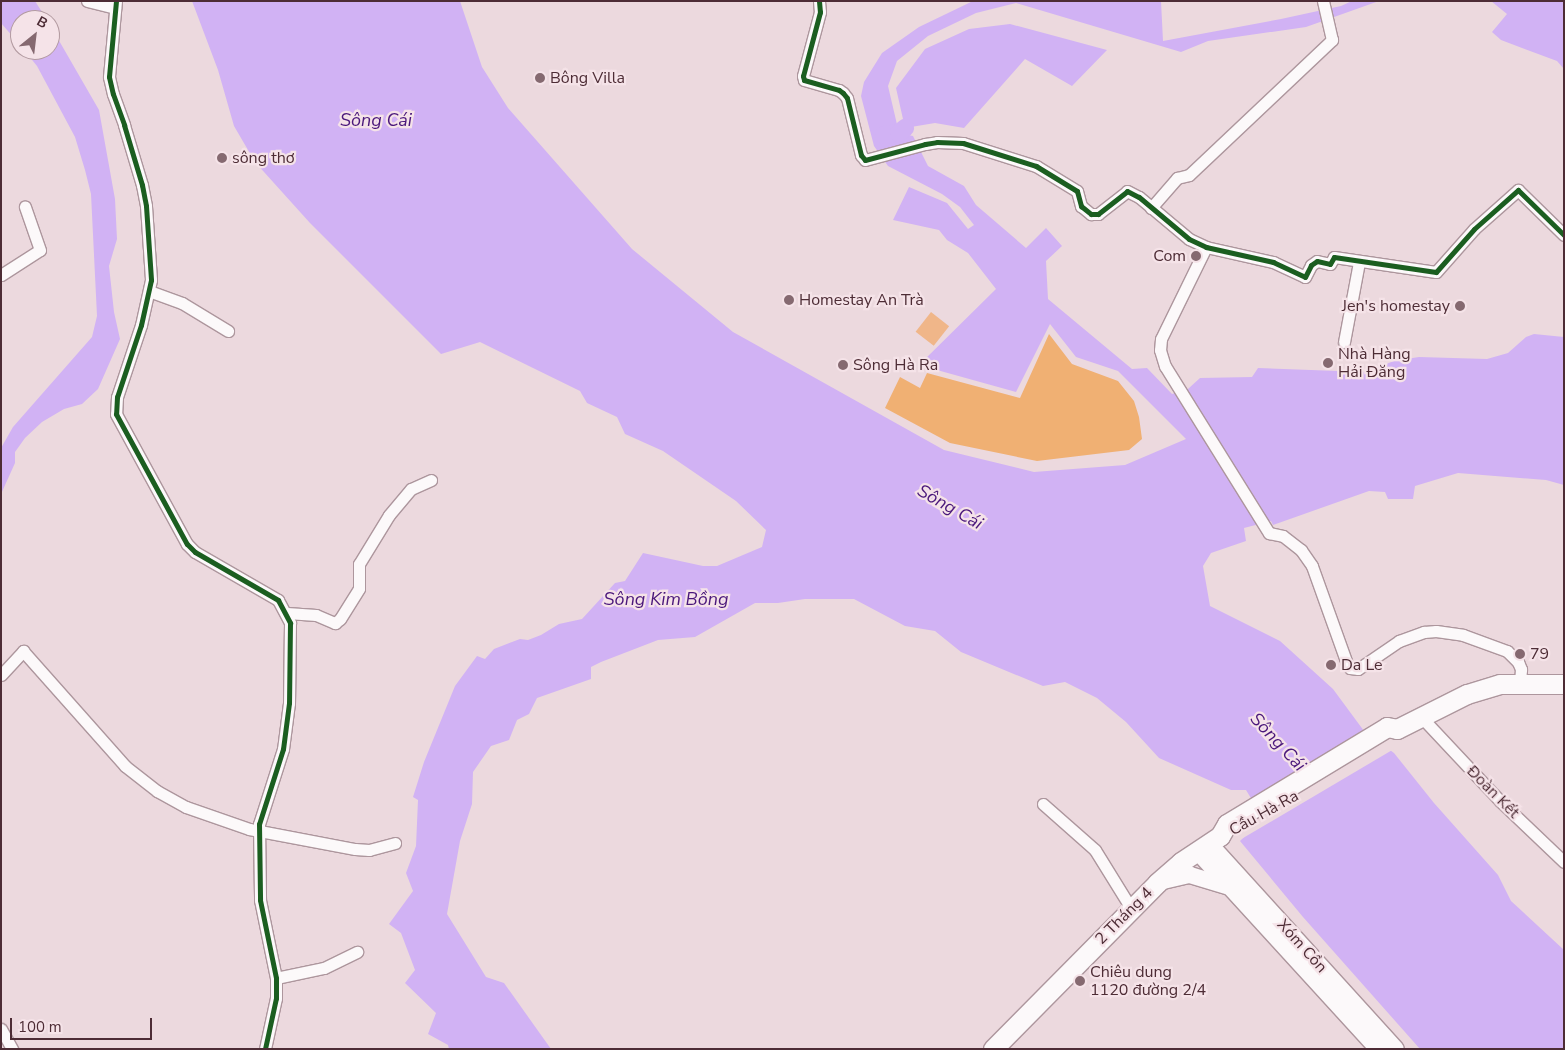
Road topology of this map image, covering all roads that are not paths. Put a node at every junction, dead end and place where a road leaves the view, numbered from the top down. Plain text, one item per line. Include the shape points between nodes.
1 (86, 1) edge
2 (819, 1) edge
3 (1324, 3) edge
4 (116, 5) edge
5 (25, 207) dead end
6 (1151, 208) junction
7 (1564, 235) edge
8 (1206, 247) junction
9 (1359, 262) junction
10 (1, 275) edge
11 (149, 291) junction
12 (228, 331) dead end
13 (1344, 342) dead end
14 (431, 480) dead end
15 (287, 613) junction
16 (1, 675) edge
17 (1520, 683) junction
18 (1564, 684) edge
19 (1425, 721) dead end
20 (1043, 804) dead end
21 (259, 832) junction
22 (395, 842) dead end
23 (1208, 844) junction
24 (1564, 862) edge
25 (1157, 883) junction
26 (1230, 887) junction
27 (1131, 908) junction
28 (356, 952) dead end
29 (276, 978) junction
30 (1, 1029) edge
31 (12, 1049) edge
32 (265, 1049) edge
33 (993, 1049) edge
34 (1378, 1049) edge
35 (1396, 1049) edge

1 - 4 street
2 - 6 street via 820,12 804,80 843,93 847,98 865,160 925,144 962,143 1027,162 1077,191 1081,206 1092,214 1098,214 1127,191
3 - 6 street via 1332,40 1189,175 1177,178
4 - 11 street via 109,76 144,192 151,280
5 - 10 street via 40,250
6 - 8 street via 1189,239
7 - 9 street via 1518,190 1469,234 1436,272
8 - 9 street via 1273,262 1305,276 1317,261 1330,264 1334,257
8 - 17 street via 1161,339 1160,350 1173,380 1269,533 1283,536 1301,550 1312,566 1350,668 1358,669 1410,636 1436,631 1463,635 1507,651 1521,669
9 - 13 street
11 - 12 street via 182,303
11 - 15 street via 117,397 116,414 187,544 195,552 268,593
14 - 15 street via 411,489 384,522 359,564 359,588 340,619 335,623 316,616
15 - 21 street via 292,635 289,703 283,749 260,818
16 - 21 street via 23,651 114,755 143,780 186,807
17 - 18 main road
17 - 23 main road, Cầu Hà Ra via 1500,684 1467,694 1392,728 1228,824
19 - 24 street, Đoàn Kết via 1500,801
20 - 27 street via 1094,850
21 - 22 street via 362,850
21 - 29 street via 258,874 262,915
23 - 25 main road, 2 Tháng 4
23 - 26 street, Xóm Cồn
23 - 35 street, Xóm Cồn
25 - 26 street via 1190,875
25 - 27 main road, 2 Tháng 4
26 - 34 street, Xóm Cồn
27 - 33 main road, 2 Tháng 4
28 - 29 street via 324,968
29 - 32 street via 276,998
30 - 31 street

